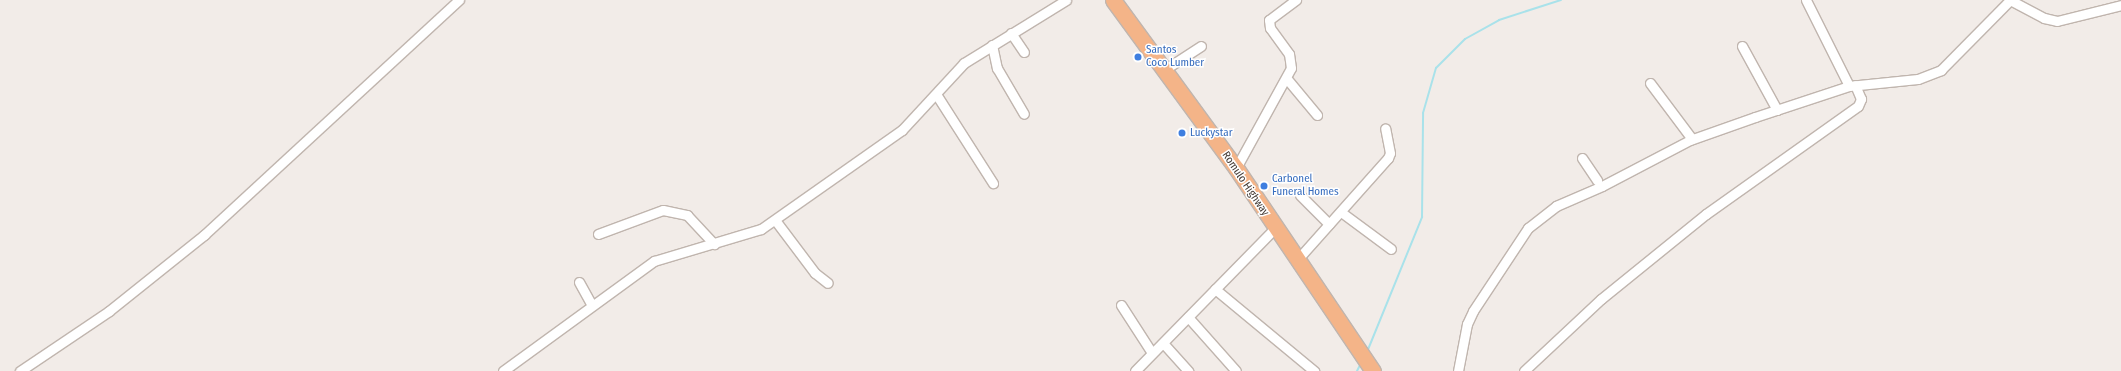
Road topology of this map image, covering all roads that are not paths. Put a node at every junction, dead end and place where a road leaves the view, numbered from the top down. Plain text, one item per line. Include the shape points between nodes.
1 (459, 0) edge
2 (1066, 0) edge
3 (1113, 0) edge
4 (1296, 0) edge
5 (1806, 0) edge
6 (2010, 0) edge
7 (2121, 5) edge
8 (1011, 33) junction
9 (992, 45) junction
10 (1202, 46) dead end
11 (1742, 46) dead end
12 (1024, 52) dead end
13 (1164, 70) junction
14 (1287, 79) junction
15 (1650, 83) dead end
16 (1852, 85) junction
17 (936, 94) junction
18 (1777, 110) junction
19 (1024, 114) dead end
20 (1317, 114) dead end
21 (1385, 128) dead end
22 (1692, 139) junction
23 (1582, 158) dead end
24 (1236, 168) junction
25 (993, 183) dead end
26 (1600, 183) junction
27 (1300, 195) dead end
28 (1341, 212) junction
29 (775, 220) junction
30 (1329, 224) junction
31 (1275, 228) junction
32 (598, 234) dead end
33 (714, 244) junction
34 (1391, 249) dead end
35 (1298, 260) junction
36 (579, 282) dead end
37 (828, 283) dead end
38 (1215, 289) junction
39 (592, 305) junction
40 (1121, 305) dead end
41 (1188, 317) junction
42 (1163, 343) junction
43 (1152, 354) junction
44 (33, 368) edge
45 (1137, 370) edge
46 (20, 371) edge
47 (503, 371) edge
48 (1188, 371) edge
49 (1236, 371) edge
50 (1314, 371) edge
51 (1373, 371) edge
52 (1458, 371) edge
53 (1524, 371) edge

1 - 44 street via 204,234 109,311
2 - 8 street
3 - 13 highway, Romulo Highway
4 - 14 street via 1269,20 1270,28 1289,54 1291,68
5 - 16 street
6 - 7 street via 2044,18 2057,21
6 - 16 street via 1941,70 1918,79
8 - 9 street
8 - 12 street
9 - 17 street via 964,64
9 - 19 street via 997,68
10 - 13 street
11 - 18 street
13 - 24 highway, Romulo Highway
14 - 20 street
14 - 24 street
15 - 22 street
16 - 18 street
16 - 53 street via 1861,98 1858,106 1706,214 1601,299
17 - 25 street
17 - 29 street via 902,130
18 - 22 street
21 - 28 street via 1390,153 1388,158
22 - 26 street
23 - 26 street
24 - 31 highway, Romulo Highway
26 - 52 street via 1556,206 1528,228 1512,247 1467,324
27 - 30 street
28 - 30 street
28 - 34 street
29 - 33 street via 756,232
29 - 37 street via 815,273
30 - 35 street
31 - 35 highway, Romulo Highway
31 - 38 street
32 - 33 street via 663,210 687,215
33 - 39 street via 654,261
35 - 51 highway, Romulo Highway
36 - 39 street
38 - 41 street
38 - 50 street
39 - 47 street
40 - 43 street
41 - 42 street
41 - 49 street
42 - 43 street
42 - 48 street
43 - 45 street
44 - 46 street

